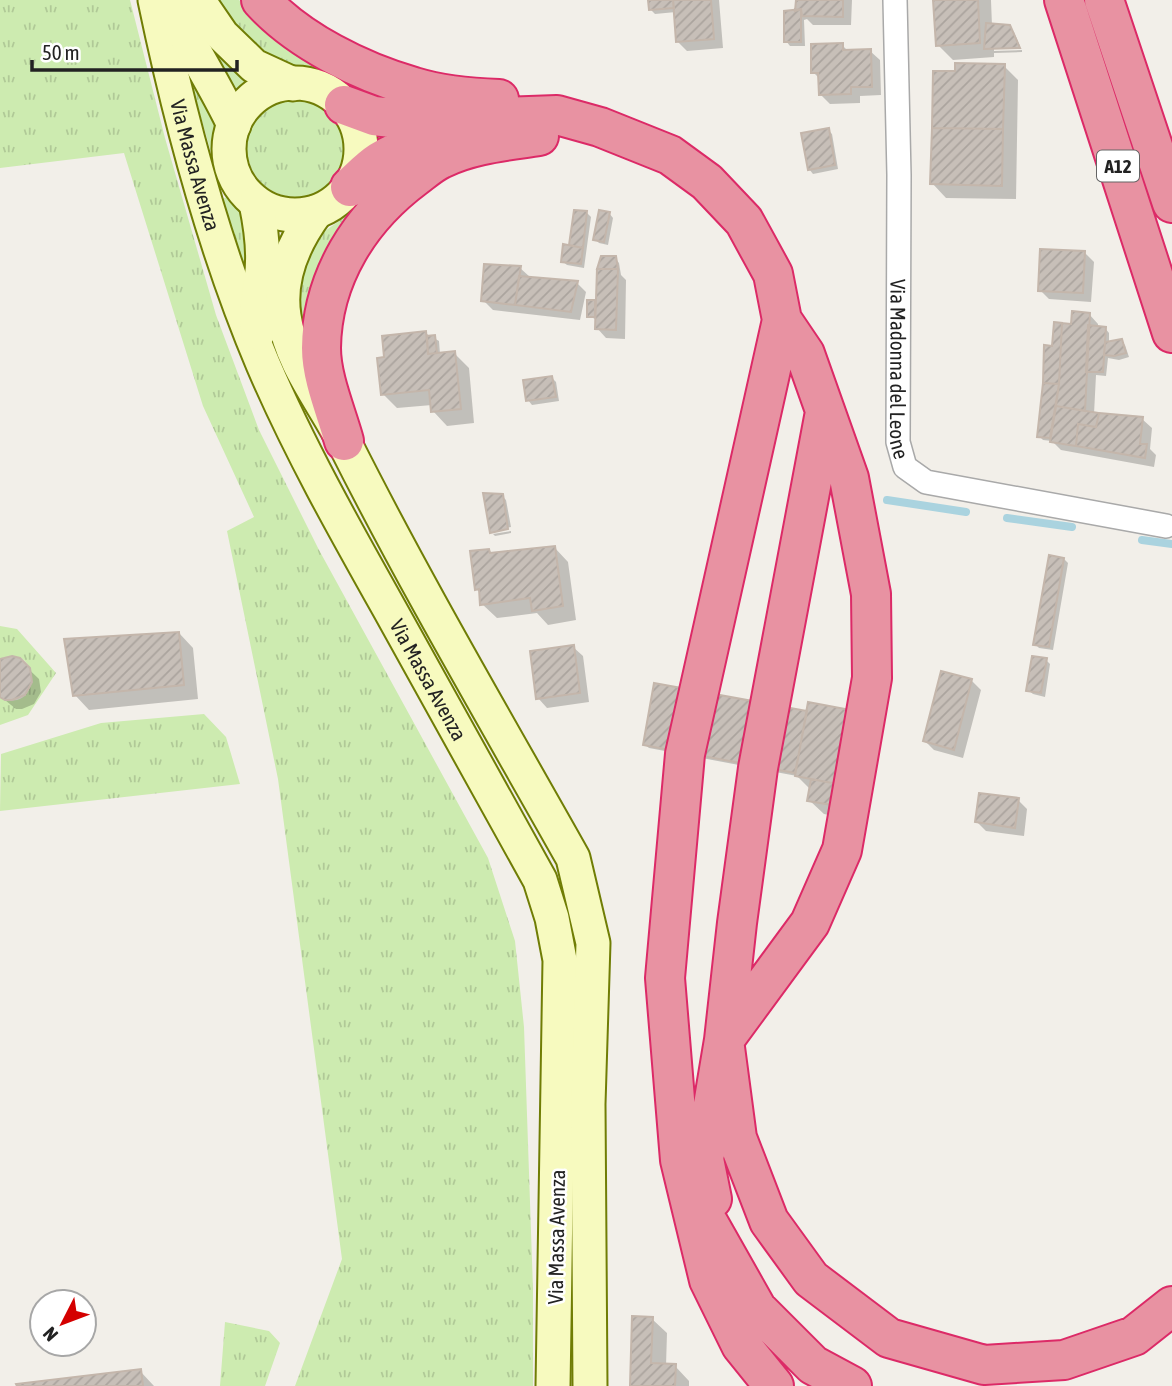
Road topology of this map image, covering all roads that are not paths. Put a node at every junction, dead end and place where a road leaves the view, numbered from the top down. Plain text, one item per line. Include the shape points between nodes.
1 (155, 0) edge
2 (168, 0) edge
3 (198, 0) edge
4 (261, 0) edge
5 (895, 0) edge
6 (1064, 0) edge
7 (1104, 0) edge
8 (293, 84) junction
9 (344, 104) junction
10 (234, 125) junction
11 (600, 127) junction
12 (350, 187) junction
13 (256, 203) junction
14 (1172, 203) edge
15 (316, 212) junction
16 (782, 320) junction
17 (1172, 333) edge
18 (262, 363) junction
19 (825, 410) junction
20 (344, 441) junction
21 (1166, 526) dead end
22 (724, 1040) junction
23 (683, 1176) junction
24 (722, 1247) junction
25 (1172, 1306) edge
26 (553, 1386) edge
27 (590, 1386) edge
28 (774, 1386) edge
29 (852, 1386) edge

1 - 18 main road, Via Massa Avenza via 209,211
2 - 10 main road
3 - 8 main road via 222,35 254,66
4 - 11 highway via 316,44 369,71 416,88 476,98 551,101
5 - 21 street, Via Madonna del Leone via 898,443 905,467 926,482
6 - 17 highway, A12
7 - 14 highway, A12
8 - 9 main road via 325,91
8 - 10 main road via 264,91 249,102
9 - 11 highway via 374,116 410,120 557,115
9 - 12 main road via 361,144 359,167
10 - 13 main road via 229,154 233,173
11 - 12 highway via 516,128 430,141 388,157
11 - 16 highway via 670,155 707,182 744,221 773,274
11 - 20 highway via 495,143 440,159 370,217 349,246 324,314 321,350
12 - 15 main road
13 - 15 main road via 275,212
13 - 18 main road via 262,252 256,318
15 - 20 main road, Via Massa Avenza via 300,233 288,262 284,316 303,372
16 - 19 highway via 805,354
16 - 23 highway via 685,754 665,978
18 - 26 main road, Via Massa Avenza via 344,528 540,880 552,918 561,960
19 - 22 highway via 758,768
19 - 22 highway via 849,478 871,594 872,678 842,850 810,923
20 - 27 main road, Via Massa Avenza via 377,510 573,858 593,943 588,1104
22 - 24 highway via 704,1159
22 - 25 highway via 737,1138 769,1222 811,1279 889,1338 984,1365 1064,1360 1134,1336
23 - 24 highway
23 - 28 highway via 709,1280 741,1345
24 - 29 highway via 757,1309 813,1365

